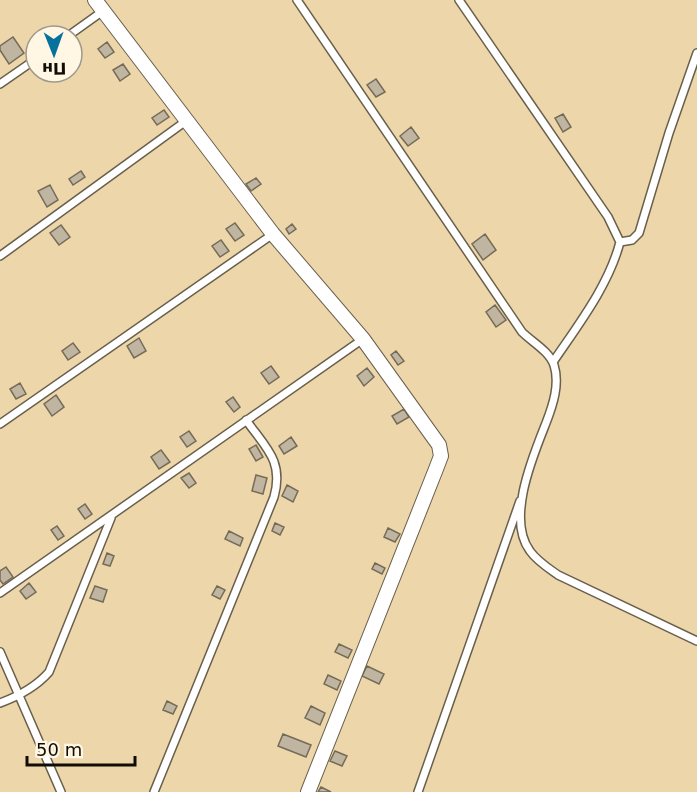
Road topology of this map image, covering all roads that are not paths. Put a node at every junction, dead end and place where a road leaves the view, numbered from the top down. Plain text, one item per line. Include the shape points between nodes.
1 (297, 0) edge
2 (459, 0) edge
3 (99, 5) edge
4 (80, 24) edge
5 (697, 53) edge
6 (24, 67) edge
7 (0, 84) edge
8 (186, 121) junction
9 (273, 234) junction
10 (620, 242) junction
11 (0, 256) edge
12 (363, 339) junction
13 (553, 362) junction
14 (246, 420) junction
15 (0, 424) edge
16 (523, 493) junction
17 (111, 518) junction
18 (0, 593) edge
19 (697, 641) edge
20 (0, 652) edge
21 (18, 696) junction
22 (0, 704) edge
23 (61, 792) edge
24 (154, 792) edge
25 (308, 792) edge
26 (418, 792) edge

1 - 13 lane via 522,332
2 - 10 lane via 608,217
3 - 4 lane
3 - 8 street
5 - 10 lane via 639,233 632,240
6 - 7 lane
8 - 9 street
8 - 11 lane
9 - 12 street
9 - 15 lane
10 - 13 lane via 593,300
12 - 14 lane
12 - 25 street via 434,435 441,456
13 - 16 lane via 554,403 529,465
14 - 17 lane
14 - 24 lane via 274,459 278,483
16 - 19 lane via 521,526 529,550 543,564 558,575
16 - 26 lane
17 - 18 lane
17 - 21 lane via 50,672
20 - 21 lane
21 - 22 lane
21 - 23 lane

